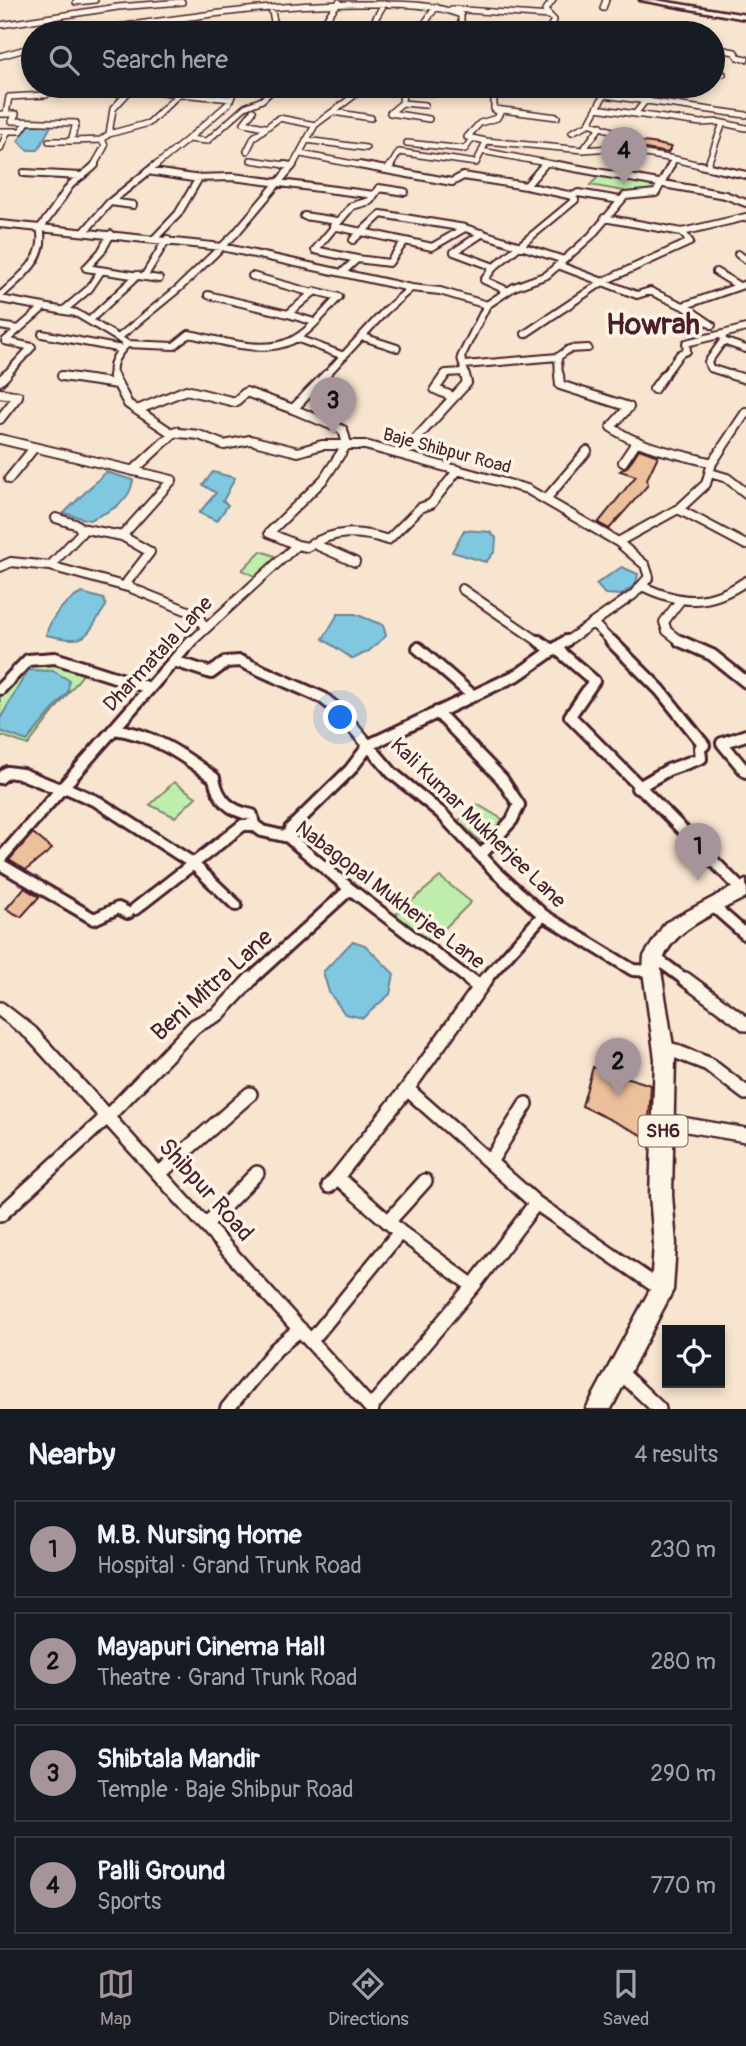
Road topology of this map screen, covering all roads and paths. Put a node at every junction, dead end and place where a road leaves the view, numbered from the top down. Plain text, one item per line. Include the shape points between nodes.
1 (95, 0) edge
2 (105, 0) edge
3 (443, 0) edge
4 (553, 0) edge
5 (606, 0) edge
6 (643, 0) edge
7 (257, 1) edge
8 (304, 1) edge
9 (355, 1) edge
10 (76, 2) dead end
11 (152, 2) edge
12 (182, 2) dead end
13 (339, 2) junction
14 (411, 2) edge
15 (673, 3) edge
16 (384, 4) junction
17 (118, 7) junction
18 (111, 8) junction
19 (271, 8) junction
20 (441, 8) junction
21 (603, 8) dead end
22 (259, 10) junction
23 (550, 16) junction
24 (746, 17) edge
25 (179, 20) joint
26 (26, 21) edge
27 (123, 21) edge
28 (150, 21) edge
29 (164, 21) edge
30 (274, 21) edge
31 (322, 21) edge
32 (374, 21) edge
33 (429, 21) edge
34 (461, 21) edge
35 (553, 21) edge
36 (21, 22) edge
37 (0, 25) edge
38 (21, 50) edge
39 (725, 50) edge
40 (0, 56) edge
41 (746, 59) edge
42 (21, 96) edge
43 (123, 98) edge
44 (176, 98) edge
45 (221, 98) edge
46 (264, 98) edge
47 (351, 98) edge
48 (402, 98) edge
49 (494, 98) edge
50 (602, 98) edge
51 (629, 98) edge
52 (231, 99) joint
53 (646, 100) junction
54 (402, 103) junction
55 (425, 106) dead end
56 (494, 108) junction
57 (597, 108) junction
58 (243, 109) junction
59 (253, 111) junction
60 (333, 112) junction
61 (718, 112) junction
62 (263, 113) dead end
63 (3, 114) edge
64 (635, 114) junction
65 (746, 115) edge
66 (557, 117) dead end
67 (371, 118) dead end
68 (429, 119) dead end
69 (27, 121) junction
70 (720, 122) junction
71 (591, 123) junction
72 (315, 125) junction
73 (265, 127) junction
74 (601, 127) junction
75 (746, 128) edge
76 (0, 131) edge
77 (9, 131) junction
78 (572, 132) dead end
79 (109, 134) junction
80 (188, 139) junction
81 (472, 139) junction
82 (103, 140) junction
83 (306, 140) junction
84 (49, 141) dead end
85 (71, 141) junction
86 (486, 141) junction
87 (407, 143) dead end
88 (366, 148) dead end
89 (611, 148) junction
90 (0, 149) edge
91 (583, 150) junction
92 (247, 151) dead end
93 (482, 151) junction
94 (301, 154) junction
95 (674, 159) junction
96 (251, 160) dead end
97 (545, 163) junction
98 (708, 164) junction
99 (292, 166) junction
100 (388, 169) junction
101 (149, 171) junction
102 (24, 173) dead end
103 (746, 175) edge
104 (85, 177) junction
105 (199, 178) junction
106 (278, 183) junction
107 (660, 185) junction
108 (526, 186) junction
109 (405, 192) dead end
110 (374, 195) junction
111 (575, 200) dead end
112 (620, 200) junction
113 (110, 202) junction
114 (746, 203) edge
115 (133, 205) dead end
116 (304, 216) dead end
117 (604, 218) junction
118 (744, 220) edge
119 (335, 224) junction
120 (0, 225) edge
121 (40, 228) junction
122 (465, 228) junction
123 (85, 232) junction
124 (362, 232) junction
125 (682, 232) junction
126 (483, 233) junction
127 (111, 234) junction
128 (155, 238) junction
129 (167, 239) junction
130 (353, 240) dead end
131 (405, 241) junction
132 (436, 244) junction
133 (522, 246) junction
134 (222, 247) junction
135 (454, 252) junction
136 (738, 254) dead end
137 (357, 259) junction
138 (746, 260) edge
139 (561, 263) junction
140 (494, 267) junction
141 (101, 271) junction
142 (344, 271) junction
143 (716, 272) dead end
144 (141, 276) junction
145 (252, 276) dead end
146 (159, 279) dead end
147 (604, 281) junction
148 (742, 285) edge
149 (411, 288) junction
150 (508, 291) junction
151 (313, 293) junction
152 (208, 295) dead end
153 (0, 298) edge
154 (487, 305) junction
155 (684, 306) junction
156 (44, 307) junction
157 (64, 310) junction
158 (288, 314) junction
159 (92, 318) junction
160 (278, 322) dead end
161 (314, 322) junction
162 (0, 326) edge
163 (712, 326) dead end
164 (746, 328) edge
165 (18, 330) junction
166 (42, 334) dead end
167 (525, 334) dead end
168 (363, 337) junction
169 (118, 338) junction
170 (296, 338) junction
171 (723, 338) junction
172 (2, 342) edge
173 (125, 346) junction
174 (397, 348) dead end
175 (588, 348) dead end
176 (746, 349) edge
177 (344, 356) junction
178 (558, 357) junction
179 (465, 369) junction
180 (62, 376) dead end
181 (746, 379) edge
182 (0, 381) edge
183 (117, 384) junction
184 (654, 389) dead end
185 (0, 393) edge
186 (453, 397) junction
187 (293, 409) junction
188 (137, 410) junction
189 (746, 412) edge
190 (0, 419) edge
191 (176, 430) junction
192 (0, 439) edge
193 (637, 441) junction
194 (347, 444) junction
195 (34, 448) junction
196 (587, 451) dead end
197 (402, 454) junction
198 (623, 462) dead end
199 (712, 463) junction
200 (458, 470) junction
201 (133, 471) junction
202 (710, 473) junction
203 (9, 479) dead end
204 (746, 493) edge
205 (546, 499) junction
206 (679, 509) junction
207 (56, 518) dead end
208 (80, 528) junction
209 (122, 536) junction
210 (618, 542) junction
211 (312, 544) junction
212 (297, 545) junction
213 (746, 545) edge
214 (0, 558) edge
215 (11, 562) junction
216 (355, 562) dead end
217 (50, 566) junction
218 (0, 567) edge
219 (746, 581) edge
220 (642, 586) junction
221 (131, 587) junction
222 (462, 589) dead end
223 (678, 602) junction
224 (593, 623) junction
225 (204, 627) junction
226 (418, 648) dead end
227 (555, 650) junction
228 (174, 661) junction
229 (744, 677) edge
230 (149, 688) junction
231 (0, 689) edge
232 (473, 696) junction
233 (437, 712) junction
234 (122, 719) junction
235 (114, 729) junction
236 (135, 730) junction
237 (746, 735) edge
238 (722, 743) junction
239 (369, 745) junction
240 (704, 745) junction
241 (746, 772) edge
242 (0, 778) edge
243 (63, 788) junction
244 (637, 788) junction
245 (254, 825) junction
246 (288, 836) junction
247 (0, 839) edge
248 (13, 845) junction
249 (481, 855) junction
250 (0, 861) edge
251 (193, 864) junction
252 (350, 889) junction
253 (744, 889) edge
254 (236, 905) dead end
255 (713, 906) junction
256 (543, 915) junction
257 (746, 935) edge
258 (653, 964) junction
259 (479, 987) junction
260 (0, 1009) edge
261 (746, 1024) edge
262 (664, 1047) junction
263 (407, 1089) junction
264 (746, 1093) edge
265 (250, 1094) dead end
266 (526, 1104) dead end
267 (108, 1116) junction
268 (663, 1121) junction
269 (746, 1135) edge
270 (490, 1162) junction
271 (257, 1173) dead end
272 (160, 1174) junction
273 (425, 1181) dead end
274 (536, 1203) junction
275 (0, 1215) edge
276 (387, 1222) junction
277 (206, 1224) junction
278 (400, 1232) junction
279 (473, 1286) junction
280 (662, 1290) junction
281 (305, 1335) junction
282 (619, 1370) junction
283 (371, 1408) edge
284 (227, 1409) edge
285 (598, 1409) edge
286 (659, 1409) edge

1 - 10 street
2 - 18 street
3 - 20 street
4 - 23 street via 545,11
5 - 21 street
6 - 15 main road
7 - 22 street
8 - 13 street
8 - 19 street
9 - 13 street
9 - 16 street
11 - 12 street
11 - 17 street
11 - 28 street
13 - 31 street
14 - 16 street
14 - 20 street
15 - 24 main road
16 - 32 street
17 - 18 street
17 - 27 street
18 - 26 street
19 - 22 street
19 - 30 street
20 - 23 street
20 - 33 street
20 - 34 street via 461,15
22 - 25 street
23 - 35 street
25 - 29 street
36 - 37 street
38 - 40 street
39 - 41 street
42 - 63 street via 9,97
43 - 79 street via 113,109
44 - 79 street via 147,126
45 - 52 street
46 - 58 street
47 - 60 street
48 - 54 street
49 - 56 street
50 - 57 street
51 - 53 street
52 - 80 street
53 - 61 street
53 - 64 street
54 - 55 street
54 - 68 street via 390,113
56 - 66 street
56 - 81 street via 500,113 497,118 480,123 467,137
57 - 64 street
57 - 71 street via 588,120
58 - 59 street
58 - 80 street via 206,141
59 - 62 street
59 - 73 street via 244,123
60 - 67 street
60 - 72 street
61 - 65 street
61 - 70 street
63 - 69 street via 16,114 12,121
64 - 70 street
69 - 77 street via 21,131
69 - 85 street via 76,123
70 - 75 street
70 - 98 street
71 - 74 street
71 - 78 street
72 - 73 street via 279,118
72 - 83 street
73 - 92 street
74 - 89 street via 618,133
74 - 91 street
76 - 77 street
77 - 90 street
79 - 82 street
80 - 101 street
81 - 86 street
81 - 87 street via 465,149
82 - 85 street
82 - 104 street via 105,146
83 - 88 street
83 - 94 street
84 - 85 street
86 - 91 street
86 - 93 street
89 - 91 street
89 - 95 street
93 - 97 street
93 - 100 street via 476,163 399,152
94 - 99 street
94 - 100 street
95 - 98 street
95 - 107 street
96 - 99 street
97 - 107 street
97 - 108 street
98 - 103 street
99 - 106 street
100 - 108 street via 452,182 463,176
101 - 105 street
101 - 113 street
102 - 104 street
104 - 121 street via 70,185
105 - 106 street
105 - 128 street via 178,214
106 - 110 street
106 - 134 street
107 - 112 street via 656,193
107 - 114 street via 725,195
108 - 112 street
109 - 110 street via 379,188
110 - 119 street via 370,201 352,206
111 - 133 street
112 - 117 street
113 - 115 street
113 - 123 street
116 - 119 street
117 - 125 street
117 - 139 street
118 - 125 street
119 - 124 street
119 - 137 street via 315,250
120 - 121 street
121 - 123 street
121 - 153 street via 45,238 43,249
122 - 124 street via 381,214
122 - 126 street
122 - 132 street
123 - 127 street
124 - 130 street
124 - 131 street
125 - 147 street via 690,242
126 - 133 street
126 - 135 street
127 - 128 street
127 - 141 street via 86,268
128 - 129 street
129 - 134 street
129 - 144 street
131 - 132 street
131 - 137 street via 389,263
132 - 135 street
133 - 139 street
133 - 140 street
134 - 142 street
134 - 169 street
135 - 140 street
136 - 138 street
137 - 142 street
139 - 147 street
139 - 150 street via 547,275
140 - 150 street via 484,280
141 - 144 street
141 - 157 street via 89,289
142 - 149 street
143 - 148 street
144 - 146 street
144 - 159 street
145 - 151 street
147 - 155 street via 637,295 650,291
147 - 167 street
148 - 155 street
149 - 154 street
149 - 168 street
150 - 154 street
151 - 158 street
151 - 161 street via 339,297
152 - 158 street
153 - 156 street
154 - 179 street via 461,357
155 - 163 street
156 - 157 street
156 - 165 street
157 - 159 street
158 - 160 street
158 - 161 street
159 - 169 street
161 - 170 street
162 - 165 street
164 - 171 street
165 - 172 street
166 - 173 street
168 - 174 street
168 - 177 street
169 - 173 street
170 - 173 street via 273,346 189,334 174,346
170 - 177 street
171 - 176 street
171 - 181 street via 708,362 710,368
171 - 184 street via 686,342 687,351
172 - 182 street via 32,347
173 - 183 street via 112,371
175 - 178 street via 569,349
177 - 187 street
178 - 179 street
178 - 193 street via 560,385 629,408 611,427
179 - 186 street via 467,383
179 - 186 street via 446,373 435,389
180 - 183 street
183 - 188 street, Baje Shibpur Road
185 - 190 street via 18,396
186 - 197 street
187 - 188 street via 246,392 235,402 186,390
187 - 194 street via 343,430
188 - 191 street, Baje Shibpur Road via 170,432
189 - 199 street
191 - 194 street, Baje Shibpur Road via 224,445 250,440 298,452
191 - 201 street
192 - 195 street
193 - 198 street
193 - 199 street
194 - 197 street, Baje Shibpur Road
194 - 212 street via 324,479 270,533
195 - 201 street
195 - 203 street
196 - 205 street
197 - 200 street, Baje Shibpur Road
199 - 202 street
200 - 205 street, Baje Shibpur Road via 527,489
200 - 211 street via 432,504 419,508 388,540 336,531
201 - 209 street via 172,480
202 - 204 street via 727,478
202 - 206 street via 706,484
205 - 210 street, Baje Shibpur Road
206 - 210 street
206 - 213 street
207 - 208 street
208 - 209 street
208 - 217 street via 82,532
209 - 221 street via 150,552 127,582
210 - 220 street, Baje Shibpur Road via 645,565 649,577
211 - 212 street
211 - 216 street
212 - 225 street, Dharmatala Lane
214 - 215 street
215 - 217 street
215 - 218 street
217 - 221 street
219 - 223 street via 728,595 692,604
220 - 223 street
220 - 224 street
221 - 225 street via 198,615
222 - 227 street
223 - 229 street via 664,622 667,631
224 - 227 street
224 - 240 street via 660,690
225 - 228 street, Dharmatala Lane
226 - 232 street
227 - 232 street
227 - 244 street via 594,681 570,716
228 - 230 street, Dharmatala Lane
228 - 239 street, Kali Kumar Mukherjee Lane via 211,673 226,662 240,661 323,698
230 - 231 street via 55,657 28,660
230 - 234 street, Dharmatala Lane
232 - 233 street
233 - 239 street
233 - 249 street via 509,785 519,805 512,820
234 - 235 street, Dharmatala Lane
234 - 236 street
235 - 236 street, Nabagopal Mukherjee Lane
235 - 243 street, Dharmatala Lane
236 - 245 street, Nabagopal Mukherjee Lane via 169,746 215,778 217,795 236,812 252,815
237 - 238 street
238 - 240 street
238 - 241 street
239 - 246 street
239 - 249 street, Kali Kumar Mukherjee Lane via 392,773 441,813
240 - 244 street via 701,758 667,770
242 - 243 street via 7,772 22,774
243 - 248 street, Dharmatala Lane
243 - 251 street via 98,802
244 - 253 street
245 - 246 street, Nabagopal Mukherjee Lane
245 - 251 street via 243,825
246 - 252 street, Nabagopal Mukherjee Lane
247 - 248 street
248 - 250 street, Dharmatala Lane
249 - 256 street, Kali Kumar Mukherjee Lane
250 - 251 street via 94,919 118,908 132,911
251 - 254 street
252 - 259 street, Nabagopal Mukherjee Lane
252 - 267 street, Beni Mitra Lane via 218,1014 195,1026
253 - 255 main road
255 - 257 street
255 - 258 main road via 672,929
256 - 258 street, Kali Kumar Mukherjee Lane via 633,970
256 - 259 street
258 - 261 street
258 - 262 main road, SH6
259 - 263 street
260 - 267 street, Shibpur Road via 31,1033
262 - 264 street via 711,1065
262 - 268 main road, SH6
263 - 270 street
263 - 276 street via 333,1182
265 - 272 street
266 - 270 street
267 - 272 street, Shibpur Road
267 - 275 street, Beni Mitra Lane
268 - 269 street
268 - 280 main road, SH6
270 - 274 street
271 - 277 street
272 - 277 street, Shibpur Road
273 - 276 street
274 - 279 street
274 - 280 street
276 - 278 street
277 - 281 street, Shibpur Road
278 - 279 street
278 - 281 street
279 - 283 street
280 - 282 main road, SH6
281 - 283 street, Shibpur Road
281 - 284 street via 276,1349
282 - 285 main road, SH6
282 - 286 street

